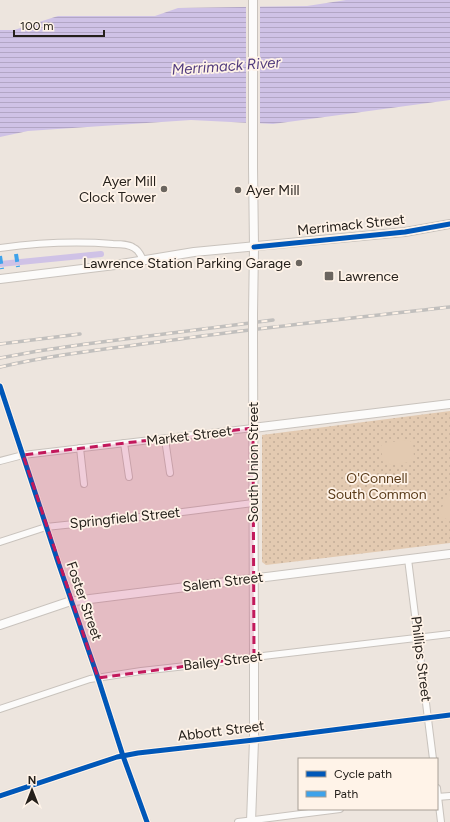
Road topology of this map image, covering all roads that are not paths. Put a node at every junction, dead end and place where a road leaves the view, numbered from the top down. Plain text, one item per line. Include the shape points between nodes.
1 (253, 0) edge
2 (450, 224) edge
3 (254, 247) junction
4 (0, 248) edge
5 (143, 260) junction
6 (0, 279) edge
7 (0, 386) edge
8 (450, 404) edge
9 (253, 428) junction
10 (166, 439) junction
11 (124, 443) junction
12 (80, 448) junction
13 (23, 455) junction
14 (0, 461) edge
15 (170, 473) dead end
16 (129, 477) dead end
17 (84, 484) dead end
18 (253, 503) junction
19 (46, 526) junction
20 (0, 542) edge
21 (450, 554) edge
22 (408, 560) junction
23 (254, 579) junction
24 (72, 602) junction
25 (0, 625) edge
26 (450, 634) edge
27 (418, 638) junction
28 (254, 657) junction
29 (98, 678) junction
30 (0, 709) edge
31 (450, 714) edge
32 (428, 717) junction
33 (254, 740) junction
34 (123, 756) junction
35 (433, 758) edge
36 (0, 796) edge
37 (450, 796) edge
38 (438, 797) edge
39 (333, 810) edge
40 (251, 821) edge
41 (147, 822) edge
42 (238, 822) edge
43 (441, 822) edge

1 - 3 main road, South Union Street
2 - 3 main road, Merrimack Street via 405,232
3 - 5 main road, Merrimack Street via 194,252
3 - 9 main road, South Union Street, bridge
4 - 5 street via 97,242 122,244 134,248
5 - 6 main road, Merrimack Street
7 - 13 street, Foster Street
8 - 9 main road, Market Street
9 - 10 street, Market Street
9 - 18 main road, South Union Street
10 - 11 street, Market Street
10 - 15 street
11 - 12 street, Market Street
11 - 16 street
12 - 13 street, Market Street
12 - 17 street
13 - 14 street, Market Street
13 - 19 street, Foster Street
18 - 19 street, Springfield Street
18 - 23 main road, South Union Street
19 - 20 street, Springfield Street
19 - 24 street, Foster Street
21 - 22 main road, Salem Street
22 - 23 main road, Salem Street
22 - 27 street, Phillips Street
23 - 24 main road, Salem Street
23 - 28 main road, South Union Street
24 - 25 main road, Salem Street
24 - 29 street, Foster Street
26 - 27 street, Bailey Street
27 - 28 street, Bailey Street
27 - 32 street, Phillips Street
28 - 29 street, Bailey Street
28 - 33 main road, South Union Street
29 - 30 street, Bailey Street
29 - 34 street, Foster Street
31 - 32 street, Abbott Street
32 - 33 street, Abbott Street
32 - 35 street, Phillips Street
33 - 34 street, Abbott Street
33 - 40 main road, South Union Street
34 - 36 street, Abbott Street
34 - 41 street, Foster Street
37 - 38 street
38 - 43 street
39 - 40 street
40 - 42 street

